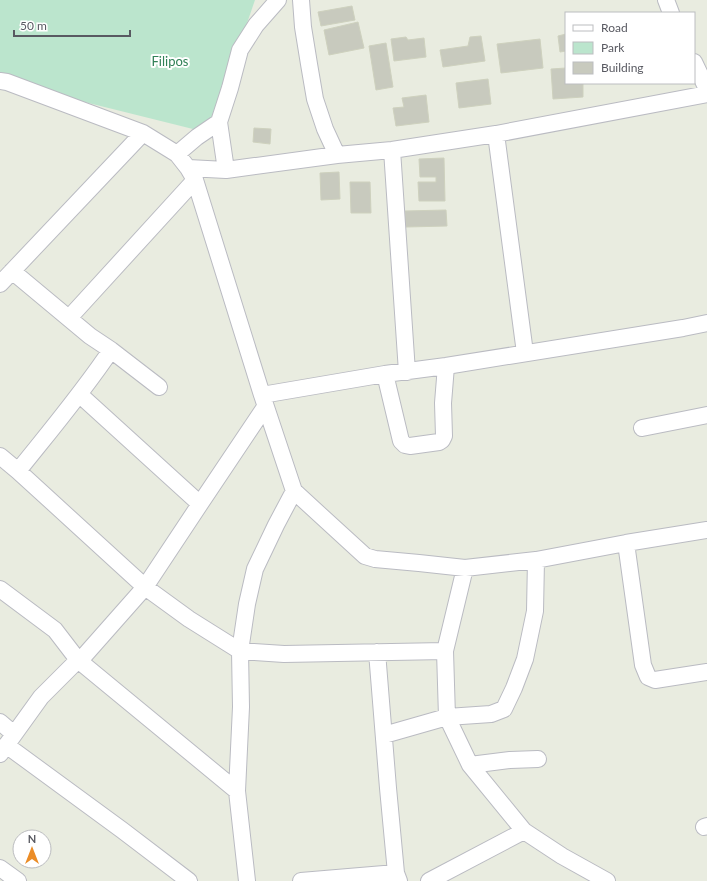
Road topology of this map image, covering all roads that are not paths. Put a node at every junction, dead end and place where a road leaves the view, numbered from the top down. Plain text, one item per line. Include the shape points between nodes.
1 (278, 0) edge
2 (301, 0) edge
3 (666, 0) edge
4 (671, 12) edge
5 (695, 64) edge
6 (0, 81) edge
7 (707, 89) edge
8 (707, 94) edge
9 (219, 122) junction
10 (143, 133) junction
11 (496, 134) junction
12 (392, 150) junction
13 (177, 154) junction
14 (337, 154) junction
15 (226, 170) junction
16 (192, 174) junction
17 (12, 271) junction
18 (0, 284) edge
19 (69, 318) junction
20 (707, 323) edge
21 (111, 350) junction
22 (525, 353) junction
23 (446, 366) junction
24 (407, 372) junction
25 (386, 374) junction
26 (159, 387) dead end
27 (79, 394) junction
28 (264, 401) junction
29 (707, 415) edge
30 (642, 428) dead end
31 (0, 456) edge
32 (18, 471) junction
33 (294, 491) junction
34 (200, 504) junction
35 (707, 530) edge
36 (626, 543) junction
37 (536, 560) junction
38 (465, 568) junction
39 (145, 587) junction
40 (0, 589) edge
41 (240, 651) junction
42 (445, 651) junction
43 (377, 652) junction
44 (78, 660) junction
45 (707, 672) edge
46 (447, 717) junction
47 (0, 722) edge
48 (384, 735) junction
49 (6, 745) edge
50 (538, 759) dead end
51 (470, 765) junction
52 (237, 791) junction
53 (524, 831) junction
54 (0, 868) edge
55 (397, 877) edge
56 (18, 881) edge
57 (189, 881) edge
58 (247, 881) edge
59 (301, 881) edge
60 (429, 881) edge
61 (607, 881) edge

1 - 9 street via 256,24 240,50
2 - 14 street via 315,99
3 - 4 street
5 - 7 street
6 - 10 street
8 - 11 street
9 - 13 street
9 - 15 street
10 - 13 street
10 - 17 street
11 - 12 street
11 - 22 street
12 - 14 street
12 - 24 street
13 - 16 street
14 - 15 street
15 - 16 street
16 - 19 street
16 - 28 street
17 - 18 street
17 - 19 street
19 - 21 street
20 - 22 street
21 - 26 street
21 - 27 street
22 - 23 street
23 - 24 street
23 - 25 street via 444,436 438,442 410,446 401,441
24 - 25 street
25 - 28 street
27 - 32 street
27 - 34 street
28 - 33 street
28 - 34 street
29 - 30 street
31 - 32 street
32 - 39 street
33 - 38 street via 365,556
33 - 41 street via 255,569
34 - 39 street
35 - 36 street
36 - 37 street
36 - 45 street via 643,665 648,677 655,680
37 - 38 street
37 - 46 street via 535,611 525,659 504,709 491,714
38 - 42 street
39 - 41 street
39 - 44 street
40 - 44 street via 55,630
41 - 43 street via 284,654
41 - 52 street via 241,707
42 - 43 street
42 - 46 street
43 - 48 street
44 - 49 street via 41,697
44 - 52 street
46 - 48 street
46 - 51 street
47 - 49 street
48 - 55 street
49 - 57 street
50 - 51 street
51 - 53 street
52 - 58 street
53 - 60 street
53 - 61 street
54 - 56 street
55 - 59 street

